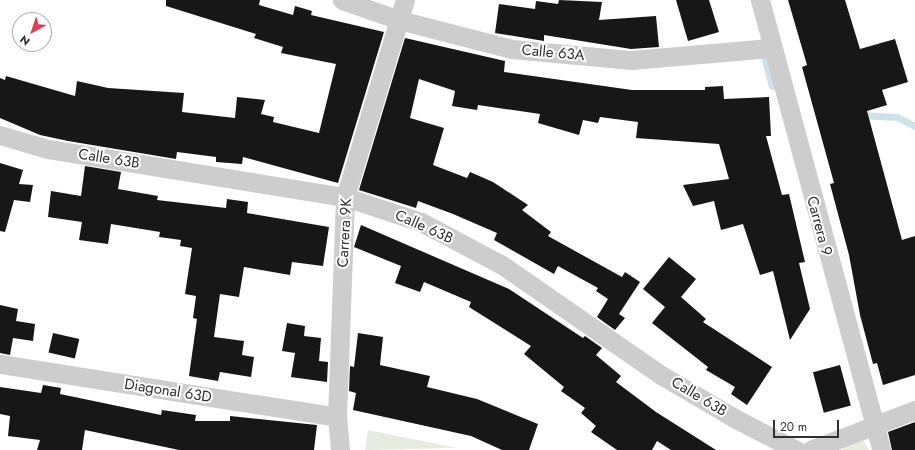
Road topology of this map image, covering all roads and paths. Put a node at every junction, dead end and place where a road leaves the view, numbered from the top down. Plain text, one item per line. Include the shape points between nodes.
1 (342, 0) edge
2 (405, 0) edge
3 (760, 0) edge
4 (399, 20) junction
5 (771, 48) junction
6 (0, 135) edge
7 (345, 197) junction
8 (0, 364) edge
9 (915, 410) edge
10 (337, 417) junction
11 (872, 425) junction
12 (340, 450) edge
13 (796, 450) edge
14 (810, 450) edge
15 (881, 450) edge

1 - 4 street, Calle 63A
2 - 4 street, Carrera 9K
3 - 5 street, Carrera 9
4 - 5 street, Calle 63A via 512,49 631,60
4 - 7 street, Carrera 9K
5 - 11 street, Carrera 9
6 - 7 street, Calle 63B via 48,149
7 - 10 street, Carrera 9K
7 - 13 street, Calle 63B via 421,222 502,265 661,375 736,420
8 - 10 street, Diagonal 63D
9 - 11 street
10 - 12 street, Carrera 9K
11 - 14 street
11 - 15 street, Carrera 9

